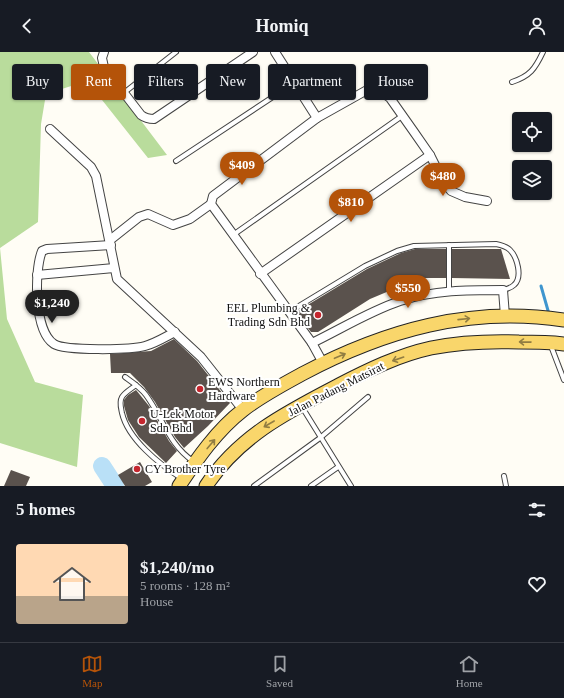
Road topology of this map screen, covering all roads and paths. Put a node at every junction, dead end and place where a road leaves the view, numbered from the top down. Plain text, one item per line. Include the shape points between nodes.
1 (104, 52) edge
2 (176, 52) edge
3 (253, 52) edge
4 (276, 52) edge
5 (543, 52) edge
6 (103, 64) edge
7 (283, 64) edge
8 (512, 82) dead end
9 (126, 91) edge
10 (126, 93) edge
11 (268, 100) edge
12 (305, 100) edge
13 (402, 116) junction
14 (317, 118) junction
15 (50, 129) dead end
16 (430, 155) junction
17 (176, 161) dead end
18 (487, 201) dead end
19 (211, 204) junction
20 (233, 235) junction
21 (110, 242) junction
22 (449, 245) junction
23 (114, 268) junction
24 (260, 274) junction
25 (37, 275) junction
26 (503, 290) junction
27 (449, 292) junction
28 (289, 312) junction
29 (505, 316) junction
30 (564, 320) edge
31 (175, 332) junction
32 (549, 342) junction
33 (312, 344) junction
34 (564, 344) edge
35 (323, 363) junction
36 (125, 377) dead end
37 (564, 380) edge
38 (136, 385) junction
39 (368, 397) dead end
40 (300, 405) junction
41 (243, 410) junction
42 (320, 438) junction
43 (195, 462) junction
44 (338, 467) junction
45 (504, 476) dead end
46 (181, 483) edge
47 (206, 486) edge
48 (254, 486) edge
49 (311, 486) edge
50 (350, 486) edge
51 (506, 486) edge

1 - 6 street
2 - 9 lane
3 - 10 street via 154,120 141,115
4 - 7 street
5 - 8 lane via 534,69 525,78
11 - 17 lane
12 - 14 street
13 - 14 street via 390,98 380,91 367,90
13 - 16 street
13 - 20 lane
14 - 19 street via 213,196
15 - 21 street via 94,171
16 - 18 street via 443,182 451,191 464,197
16 - 24 street
19 - 20 street
19 - 21 street via 190,219 173,225 148,214 139,216
20 - 24 street
21 - 23 street
21 - 25 street via 42,251
22 - 26 lane via 496,244 510,250 516,260 518,280
22 - 27 lane
22 - 28 lane via 414,246 385,256
23 - 25 street
23 - 31 street via 119,283
24 - 28 street
25 - 31 street via 40,319 48,339 55,345 66,348 128,348 155,343
26 - 27 street
26 - 29 street
27 - 33 street via 426,294 399,301
28 - 33 street
29 - 30 main road
35 -> 29 main road via 382,337 423,326 452,320
31 - 41 street via 202,357
32 - 34 main road, Jalan Padang Matsirat
32 - 37 lane
32 -> 40 main road, Jalan Padang Matsirat via 462,342 430,348 376,367
33 - 35 street
35 - 41 main road via 272,390
36 - 38 lane
38 - 43 lane via 154,407 174,444
38 - 46 lane via 121,401 129,431
39 - 42 lane
40 - 42 lane
40 -> 47 main road, Jalan Padang Matsirat via 262,427 236,448
43 -> 41 main road via 223,428
42 - 44 lane
42 - 48 lane
43 - 46 main road
44 - 49 lane
44 - 50 lane
45 - 51 lane

